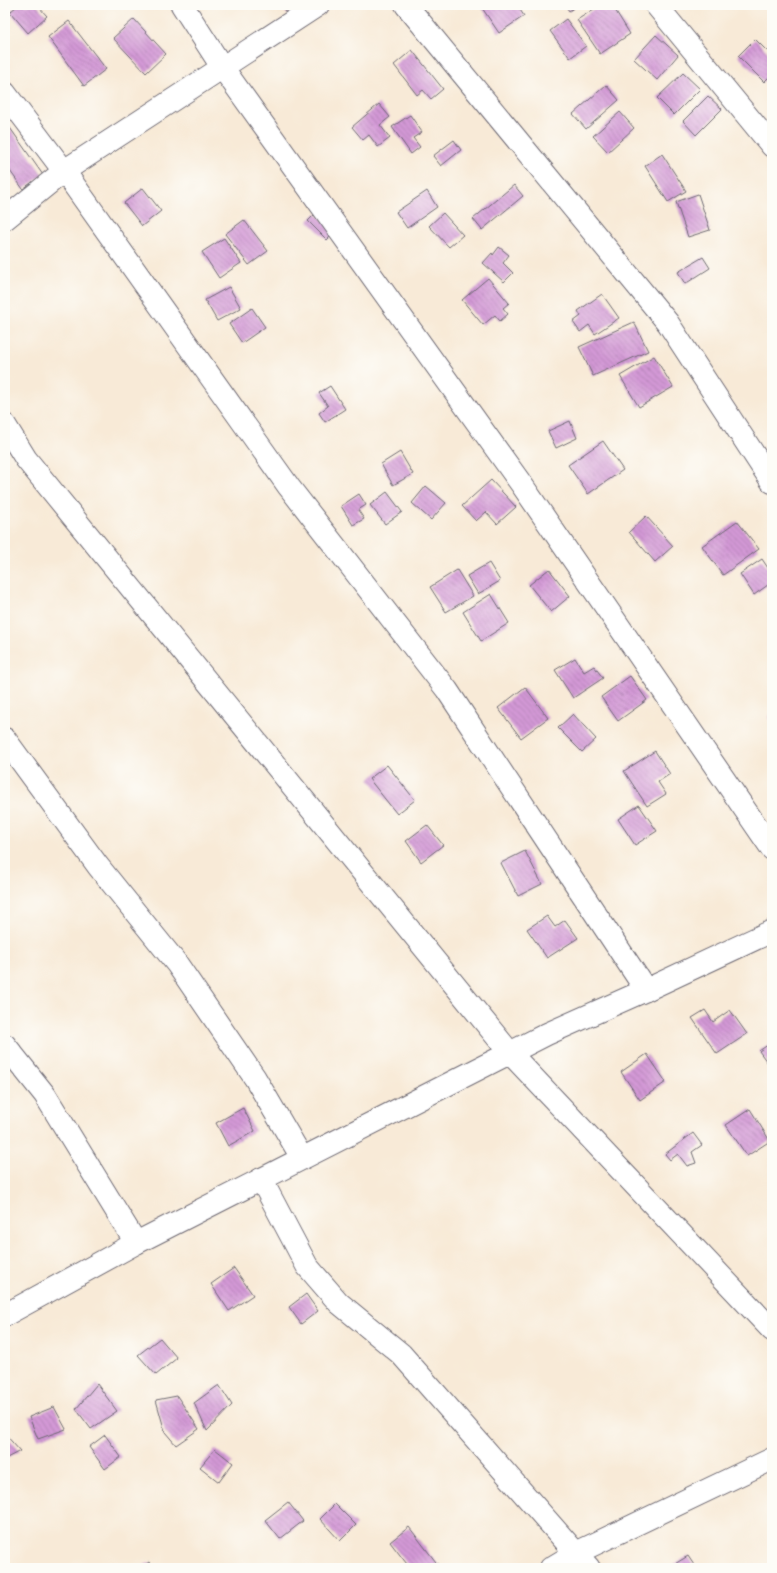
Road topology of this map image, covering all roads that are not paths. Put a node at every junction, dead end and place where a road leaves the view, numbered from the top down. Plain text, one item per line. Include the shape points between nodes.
1 (182, 5) edge
2 (318, 5) edge
3 (406, 5) edge
4 (656, 5) edge
5 (222, 68) junction
6 (5, 93) edge
7 (772, 146) edge
8 (64, 171) junction
9 (5, 219) edge
10 (5, 425) edge
11 (772, 482) edge
12 (5, 739) edge
13 (772, 849) edge
14 (772, 931) edge
15 (646, 990) junction
16 (5, 1045) edge
17 (510, 1054) junction
18 (302, 1158) junction
19 (261, 1179) junction
20 (136, 1244) junction
21 (5, 1315) edge
22 (772, 1330) edge
23 (772, 1459) edge
24 (582, 1560) edge
25 (551, 1568) edge

1 - 5 street
2 - 5 street
3 - 11 street via 668,323
4 - 7 street
5 - 8 street
5 - 13 street via 522,485
6 - 8 street
8 - 9 street
8 - 15 street via 289,487 447,690
10 - 17 street via 26,459
12 - 18 street via 98,866 177,964 255,1078
14 - 15 street
15 - 17 street via 547,1034
16 - 20 street via 45,1095
17 - 18 street
17 - 22 street
18 - 19 street
19 - 20 street
19 - 24 street via 307,1266 339,1303 401,1354
20 - 21 street
23 - 24 street
24 - 25 street

